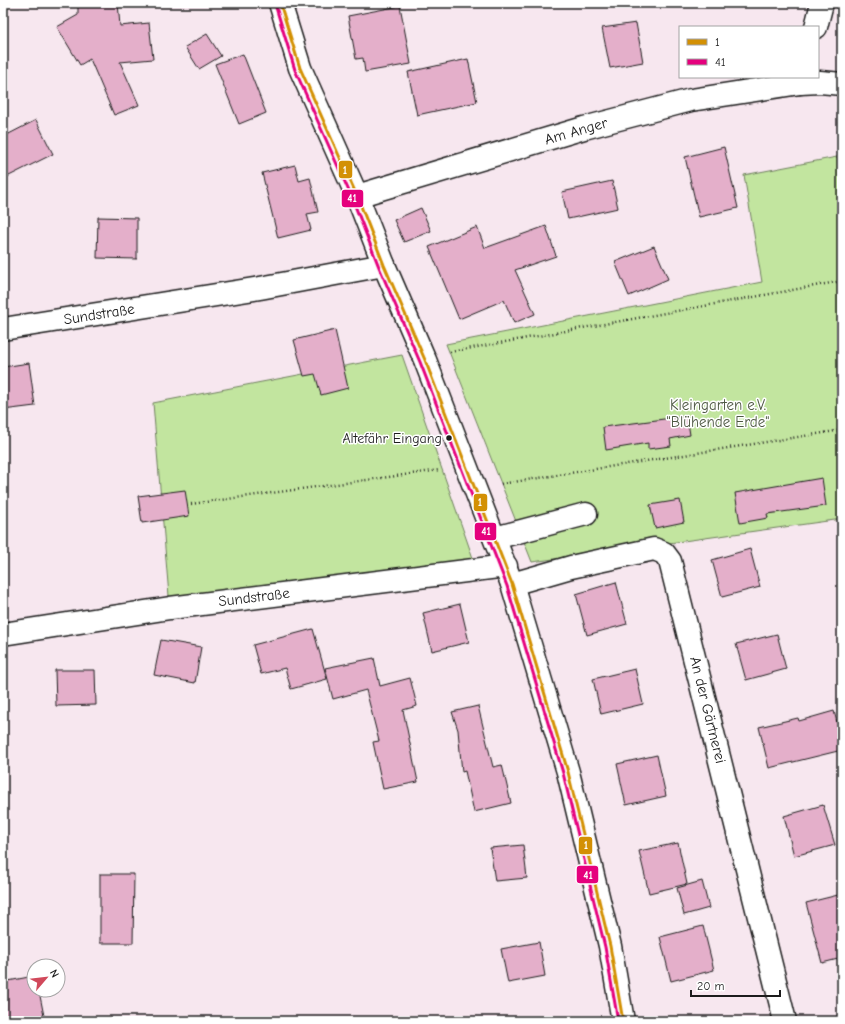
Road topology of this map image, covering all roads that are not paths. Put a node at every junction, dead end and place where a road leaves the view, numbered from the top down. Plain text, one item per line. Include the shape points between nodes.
1 (280, 3) edge
2 (822, 3) edge
3 (816, 26) edge
4 (807, 81) edge
5 (842, 84) edge
6 (356, 196) junction
7 (384, 265) junction
8 (3, 330) edge
9 (586, 514) dead end
10 (495, 538) junction
11 (509, 575) junction
12 (3, 634) edge
13 (623, 1021) edge
14 (785, 1021) edge

1 - 6 street via 300,68
2 - 3 street
4 - 5 street, Am Anger
4 - 6 street, Am Anger via 691,100 584,128
6 - 7 street
7 - 8 street, Sundstraße
7 - 10 street via 425,360
9 - 10 street
10 - 11 street
11 - 12 street, Sundstraße via 170,608
11 - 13 street via 568,772 610,946
11 - 14 street, An der Gärtnerei via 571,567 654,549 664,553 670,561

